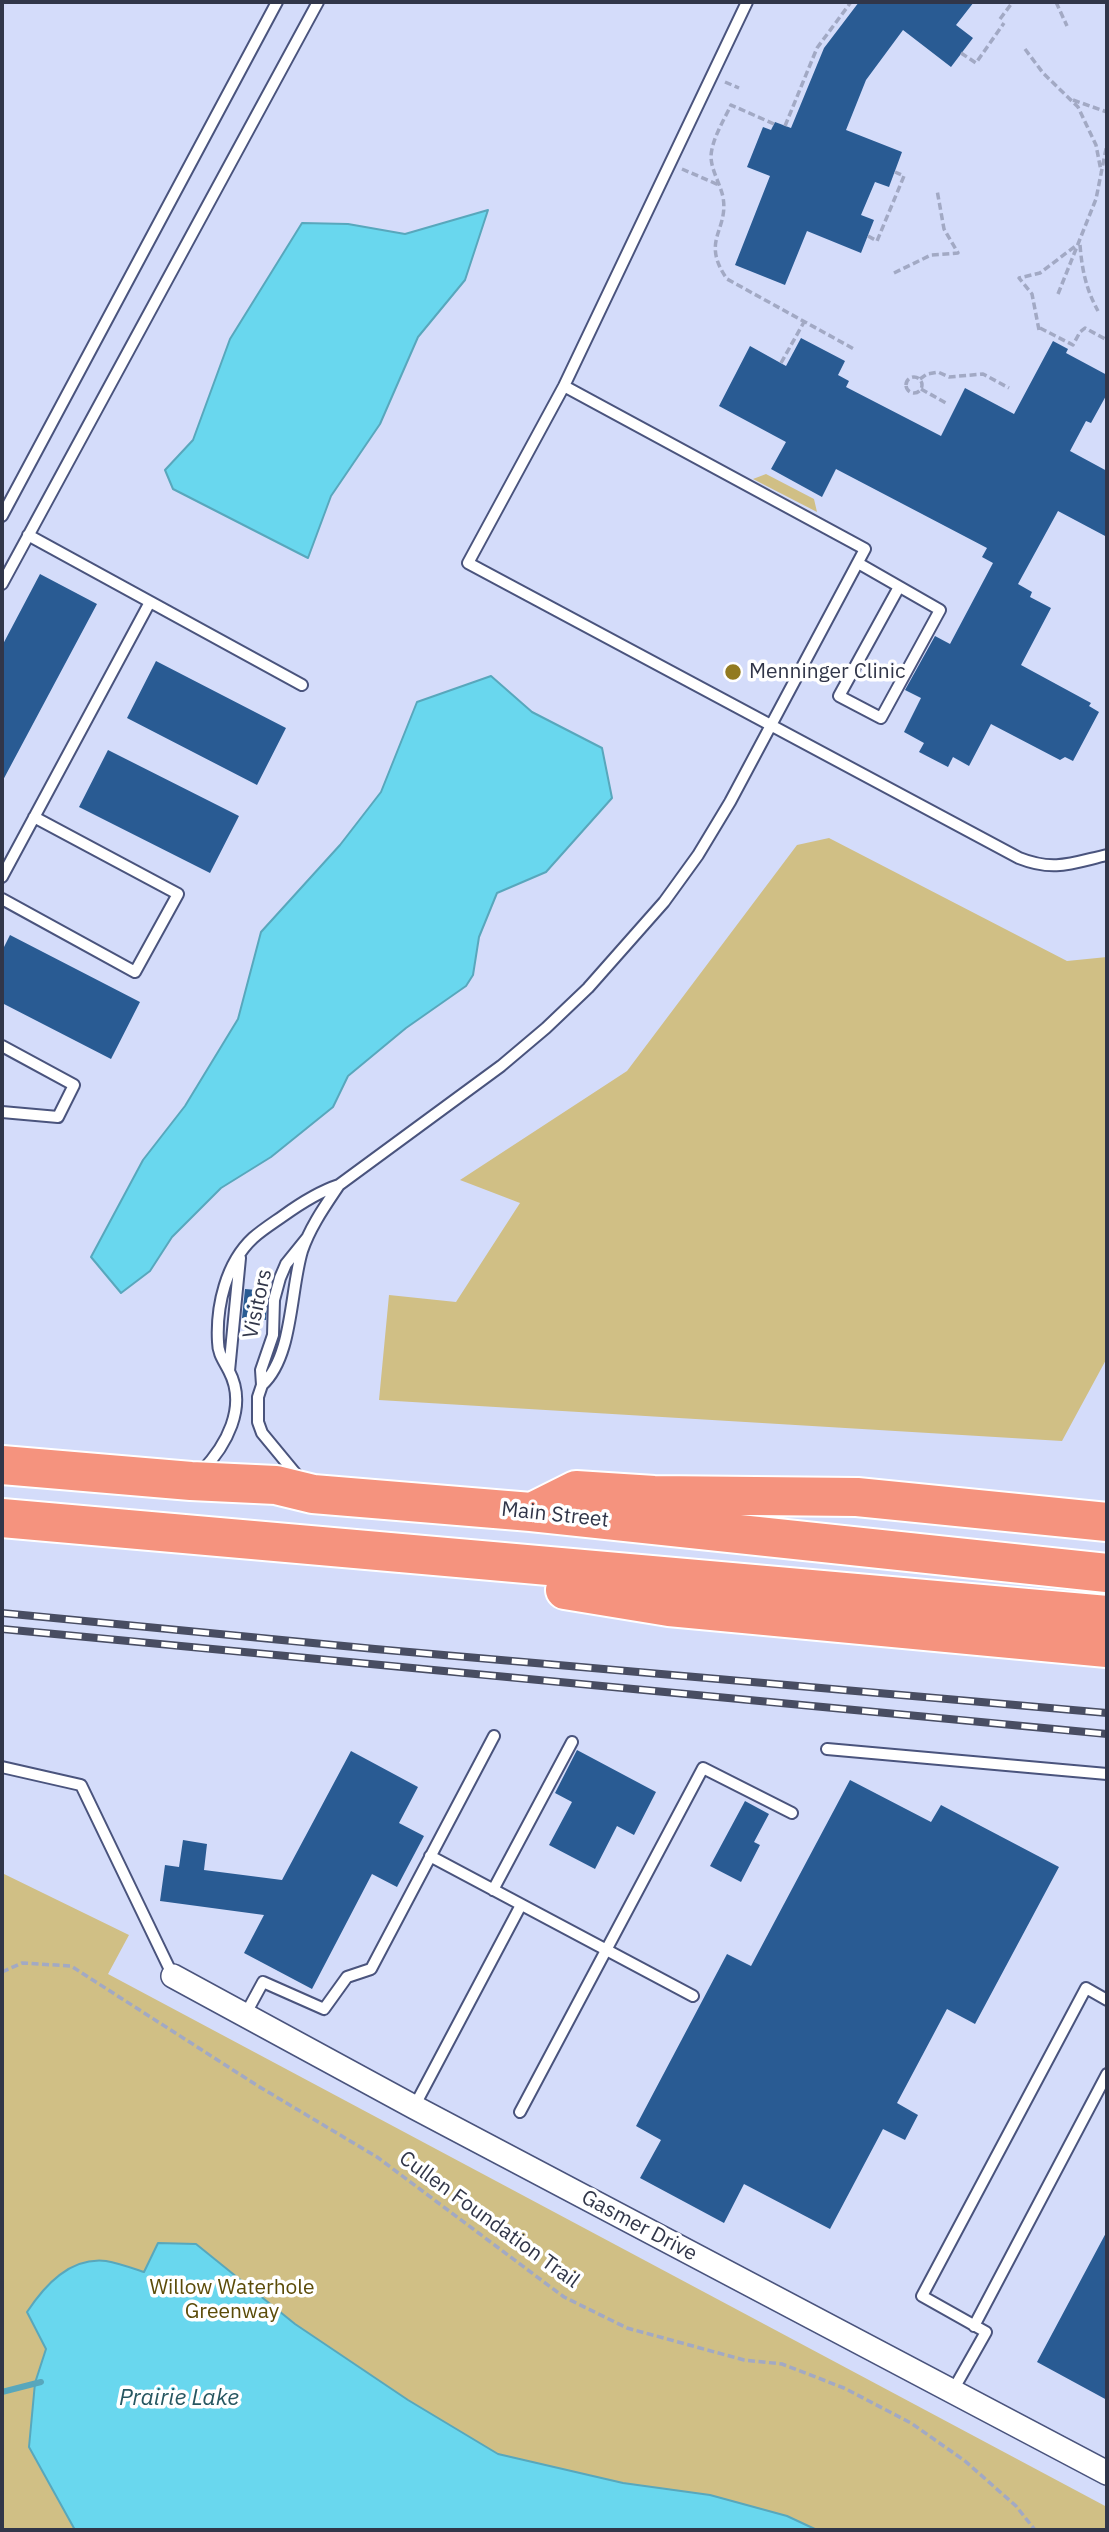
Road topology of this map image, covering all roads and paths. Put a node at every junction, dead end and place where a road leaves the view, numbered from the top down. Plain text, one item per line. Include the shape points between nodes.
1 (277, 2) edge
2 (318, 2) edge
3 (747, 2) edge
4 (851, 2) edge
5 (1010, 2) edge
6 (1056, 2) edge
7 (1000, 19) dead end
8 (1004, 23) dead end
9 (1067, 26) dead end
10 (1025, 49) dead end
11 (961, 53) dead end
12 (720, 79) dead end
13 (739, 88) dead end
14 (1069, 99) junction
15 (1107, 112) edge
16 (774, 124) dead end
17 (785, 126) dead end
18 (1107, 144) edge
19 (1107, 163) edge
20 (678, 168) dead end
21 (895, 172) dead end
22 (1102, 173) junction
23 (719, 185) junction
24 (937, 190) dead end
25 (868, 236) dead end
26 (1080, 243) junction
27 (894, 272) dead end
28 (1058, 294) dead end
29 (1098, 311) dead end
30 (804, 321) junction
31 (1107, 340) edge
32 (854, 349) dead end
33 (781, 363) dead end
34 (920, 379) junction
35 (564, 386) junction
36 (1009, 388) dead end
37 (921, 389) junction
38 (946, 403) dead end
39 (2, 516) edge
40 (28, 535) junction
41 (858, 562) junction
42 (2, 584) edge
43 (899, 587) junction
44 (150, 602) junction
45 (302, 685) dead end
46 (772, 726) junction
47 (34, 817) junction
48 (1107, 855) edge
49 (2, 877) edge
50 (2, 899) edge
51 (2, 1046) edge
52 (2, 1112) edge
53 (339, 1185) junction
54 (307, 1237) junction
55 (262, 1385) junction
56 (236, 1394) junction
57 (258, 1397) junction
58 (2, 1465) edge
59 (191, 1481) junction
60 (313, 1494) junction
61 (531, 1512) junction
62 (2, 1518) edge
63 (1107, 1522) edge
64 (273, 1541) junction
65 (1107, 1573) edge
66 (1107, 1615) edge
67 (1107, 1648) edge
68 (494, 1736) dead end
69 (572, 1742) dead end
70 (827, 1749) dead end
71 (2, 1767) edge
72 (1107, 1774) edge
73 (792, 1812) dead end
74 (430, 1856) junction
75 (493, 1890) junction
76 (522, 1905) junction
77 (607, 1951) junction
78 (2, 1972) edge
79 (173, 1976) joint
80 (693, 1996) dead end
81 (1107, 2000) edge
82 (244, 2017) junction
83 (1107, 2074) edge
84 (414, 2107) junction
85 (520, 2112) dead end
86 (974, 2326) junction
87 (952, 2392) junction
88 (1107, 2473) edge
89 (1035, 2530) edge

1 - 39 lane
2 - 40 lane
3 - 35 lane
4 - 17 path via 817,48
5 - 7 path
6 - 9 path
8 - 11 path via 976,63
10 - 14 path
12 - 13 path
14 - 15 path
14 - 22 path via 1090,128
16 - 23 path via 731,105 711,155
18 - 22 path
19 - 22 path
20 - 23 path
21 - 25 path via 904,176 877,240
22 - 26 path
23 - 30 path via 723,198 723,216 715,236 719,268 727,279
24 - 27 path via 944,229 958,253 931,255
26 - 28 path
26 - 29 path via 1083,275
26 - 31 path via 1041,273 1019,278 1032,294 1040,329 1073,345 1085,328
30 - 32 path
30 - 33 path
34 - 36 path via 938,372 949,377 983,374
34 - 37 path
34 - 37 path via 909,378 906,388 914,394
35 - 41 lane via 865,549
35 - 46 lane via 468,563
37 - 38 path
40 - 42 lane
40 - 44 lane
41 - 43 lane
41 - 46 lane
43 - 43 lane via 940,610 881,718 839,696
44 - 45 lane
44 - 47 lane
46 - 48 lane via 1038,865 1053,867
46 - 53 lane via 698,855 664,902 588,988 501,1066
47 - 49 lane
47 - 50 lane via 177,894 135,972
51 - 52 lane via 74,1085 58,1116
53 - 54 lane
53 - 56 lane via 320,1192 260,1232 232,1267 223,1290 217,1339
54 - 55 lane via 285,1344 272,1376
54 - 55 lane, Visitors via 280,1278
55 - 57 lane
56 - 57 lane
56 - 59 lane via 228,1438
57 - 60 lane via 262,1433
58 - 59 highway, Main Street
59 - 60 highway, Main Street via 276,1485
60 - 61 highway, Main Street
61 - 63 highway via 576,1490 856,1497
61 - 65 highway, Main Street
62 - 64 highway
64 - 66 highway
64 - 67 highway via 669,1607
68 - 74 lane
69 - 75 lane
70 - 72 lane
71 - 79 lane via 81,1786
73 - 77 lane via 703,1768
74 - 75 lane
74 - 82 lane via 371,1969 347,1977 324,2009 263,1982
75 - 76 lane
76 - 77 lane
76 - 84 lane
77 - 80 lane
77 - 85 lane
78 - 89 path, Cullen Foundation Trail via 22,1963 71,1966 377,2157 564,2297 627,2328 744,2360 782,2364 844,2388 911,2423 965,2461 1016,2505
79 - 82 street, Gasmer Drive
81 - 86 lane via 1086,1988 922,2296
82 - 84 street, Gasmer Drive
83 - 86 lane
84 - 87 street, Gasmer Drive
86 - 87 lane via 986,2332
87 - 88 street, Gasmer Drive

